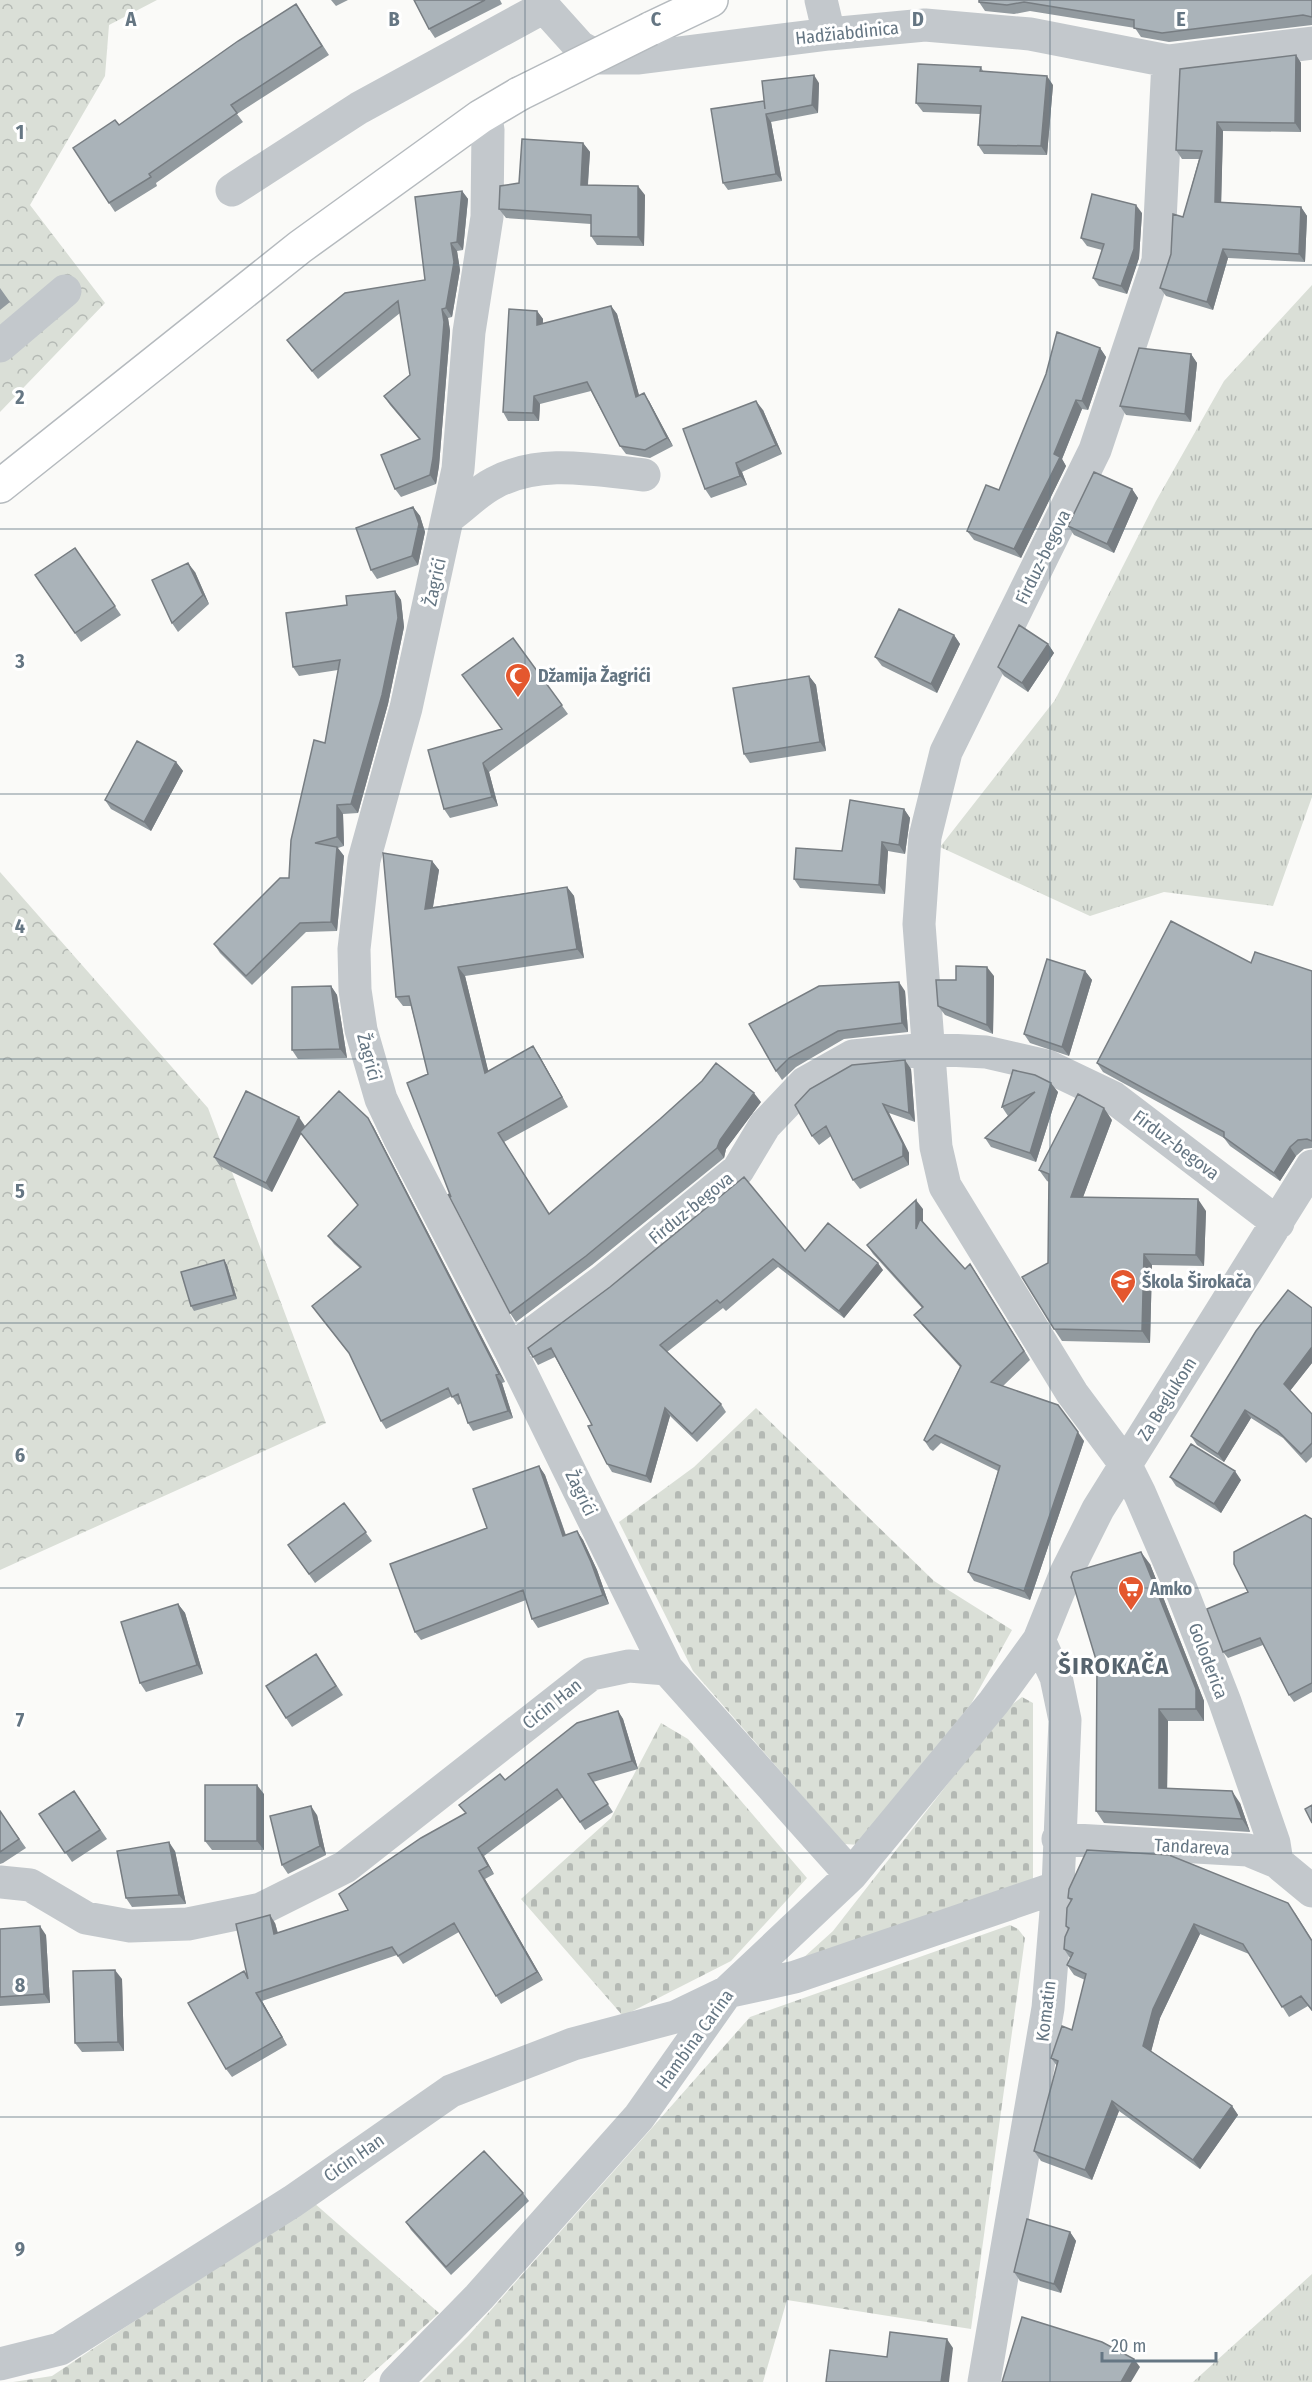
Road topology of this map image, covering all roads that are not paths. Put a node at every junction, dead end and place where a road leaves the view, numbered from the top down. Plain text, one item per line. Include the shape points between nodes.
1 (711, 0) edge
2 (821, 0) edge
3 (928, 13) edge
4 (829, 34) junction
5 (1312, 43) edge
6 (1168, 62) junction
7 (480, 117) junction
8 (232, 190) dead end
9 (65, 291) dead end
10 (0, 346) edge
11 (644, 475) dead end
12 (0, 486) edge
13 (450, 516) junction
14 (928, 1049) junction
15 (1312, 1166) edge
16 (1278, 1223) junction
17 (510, 1350) junction
18 (1125, 1464) junction
19 (1039, 1640) junction
20 (667, 1669) junction
21 (1058, 1839) junction
22 (1278, 1862) junction
23 (851, 1875) junction
24 (0, 1882) edge
25 (1058, 1887) junction
26 (1312, 1891) edge
27 (727, 1992) junction
28 (0, 2364) edge
29 (396, 2382) edge
30 (984, 2382) edge

1 - 7 main road, bridge
2 - 4 street
3 - 4 street, Hadžiabdinica
3 - 6 street, Hadžiabdinica
4 - 8 street, Hadžiabdinica via 639,58 600,58 579,47 544,7 359,108
5 - 6 street, Hadžiabdinica
6 - 14 street, Firduz-begova via 1158,261 1095,450 946,752 925,837 919,924
7 - 12 main road via 300,247
7 - 13 street, Žagrići via 488,129 487,217 469,332 462,441
9 - 10 street
11 - 13 street via 557,467 523,471 493,483
13 - 17 street, Žagrići via 406,708 364,860 354,949 355,990 369,1064 381,1099
14 - 16 street, Firduz-begova via 986,1052 1047,1066 1114,1098
14 - 17 street, Firduz-begova via 853,1056 805,1083 765,1125 738,1170 604,1280
14 - 18 street, Firduz-begova via 936,1147 945,1186 1072,1393
15 - 16 street, Za Beglukom
16 - 18 street, Za Beglukom
17 - 20 street, Žagrići
18 - 19 street, Za Beglukom via 1066,1573
18 - 22 street, Goloderica via 1181,1589 1225,1702
19 - 21 street, Komatin via 1056,1677 1065,1720
19 - 23 street, Hambina Carina via 994,1702
20 - 23 street, Žagrići
20 - 24 street, Cicin Han via 629,1666 591,1674 345,1867 261,1909 188,1924 130,1926 86,1917 30,1884
21 - 22 street, Tandareva via 1248,1850
21 - 25 street, Komatin
22 - 26 street, Tandareva
23 - 27 street, Hambina Carina
25 - 27 street via 795,1977
25 - 30 street, Komatin via 1048,2008
27 - 28 street, Cicin Han via 675,2017 573,2044 451,2091 293,2200 60,2349
27 - 29 street, Hambina Carina via 639,2117 479,2297

